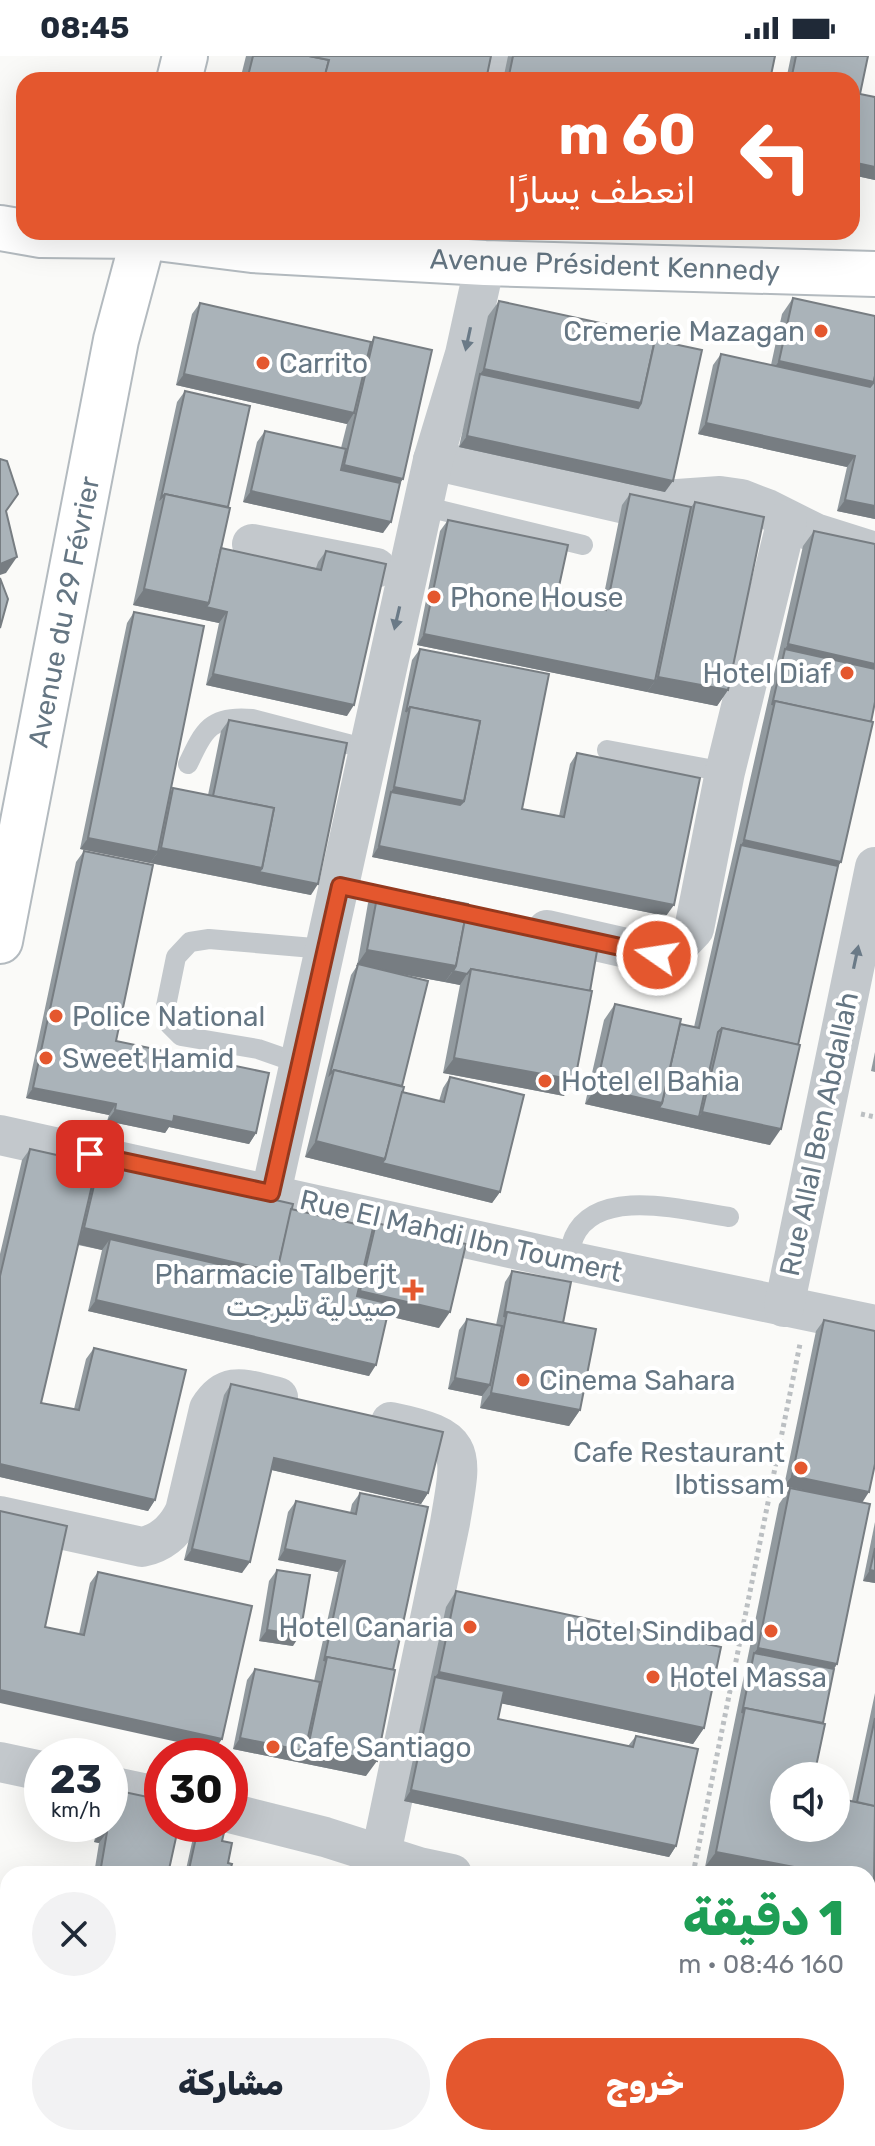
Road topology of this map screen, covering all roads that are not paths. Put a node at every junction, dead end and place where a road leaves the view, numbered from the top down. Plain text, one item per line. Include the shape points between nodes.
1 (140, 240) edge
2 (183, 240) edge
3 (485, 263) junction
4 (875, 274) edge
5 (433, 460) junction
6 (423, 506) junction
7 (787, 520) junction
8 (252, 544) dead end
9 (583, 545) dead end
10 (875, 552) edge
11 (407, 573) junction
12 (367, 749) junction
13 (607, 750) dead end
14 (188, 764) dead end
15 (725, 772) junction
16 (875, 867) edge
17 (517, 923) edge
18 (0, 941) edge
19 (325, 949) junction
20 (301, 1064) junction
21 (0, 1135) edge
22 (271, 1193) junction
23 (729, 1217) dead end
24 (569, 1261) junction
25 (795, 1310) junction
26 (875, 1325) edge
27 (316, 1405) edge
28 (363, 1416) edge
29 (0, 1516) edge
30 (0, 1762) edge
31 (24, 1767) edge
32 (248, 1818) edge
33 (381, 1854) junction
34 (413, 1866) edge

1 - 18 street, Avenue du 29 Février via 116,340
2 - 3 street, Avenue Président Kennedy via 252,250
3 - 4 street, Avenue Président Kennedy
3 -> 5 street
5 - 6 street
5 - 7 street via 621,503 741,499
6 - 9 lane
6 - 11 street
7 - 10 street
7 - 15 street
8 - 11 street
11 -> 12 street
12 - 14 lane via 233,717 210,726
12 - 19 street via 355,889
13 - 15 lane
15 - 17 street via 694,929 673,951 657,955
25 -> 16 street, Rue Allal Ben Abdallah
19 - 20 street
19 - 20 lane via 209,939 190,942 176,957 166,1006 170,1025 181,1036 258,1049
20 - 22 street
21 - 22 street, Rue El Mahdi Ibn Toumert
22 - 24 street, Rue El Mahdi Ibn Toumert
23 - 24 lane via 648,1205 615,1206 575,1235
24 - 25 street, Rue El Mahdi Ibn Toumert
25 - 26 street, Rue El Mahdi Ibn Toumert
27 - 29 street via 238,1389 221,1393 209,1409 185,1511 179,1524 152,1545
28 - 33 street via 444,1437 458,1466
30 - 31 street
32 - 33 street
33 - 34 street

